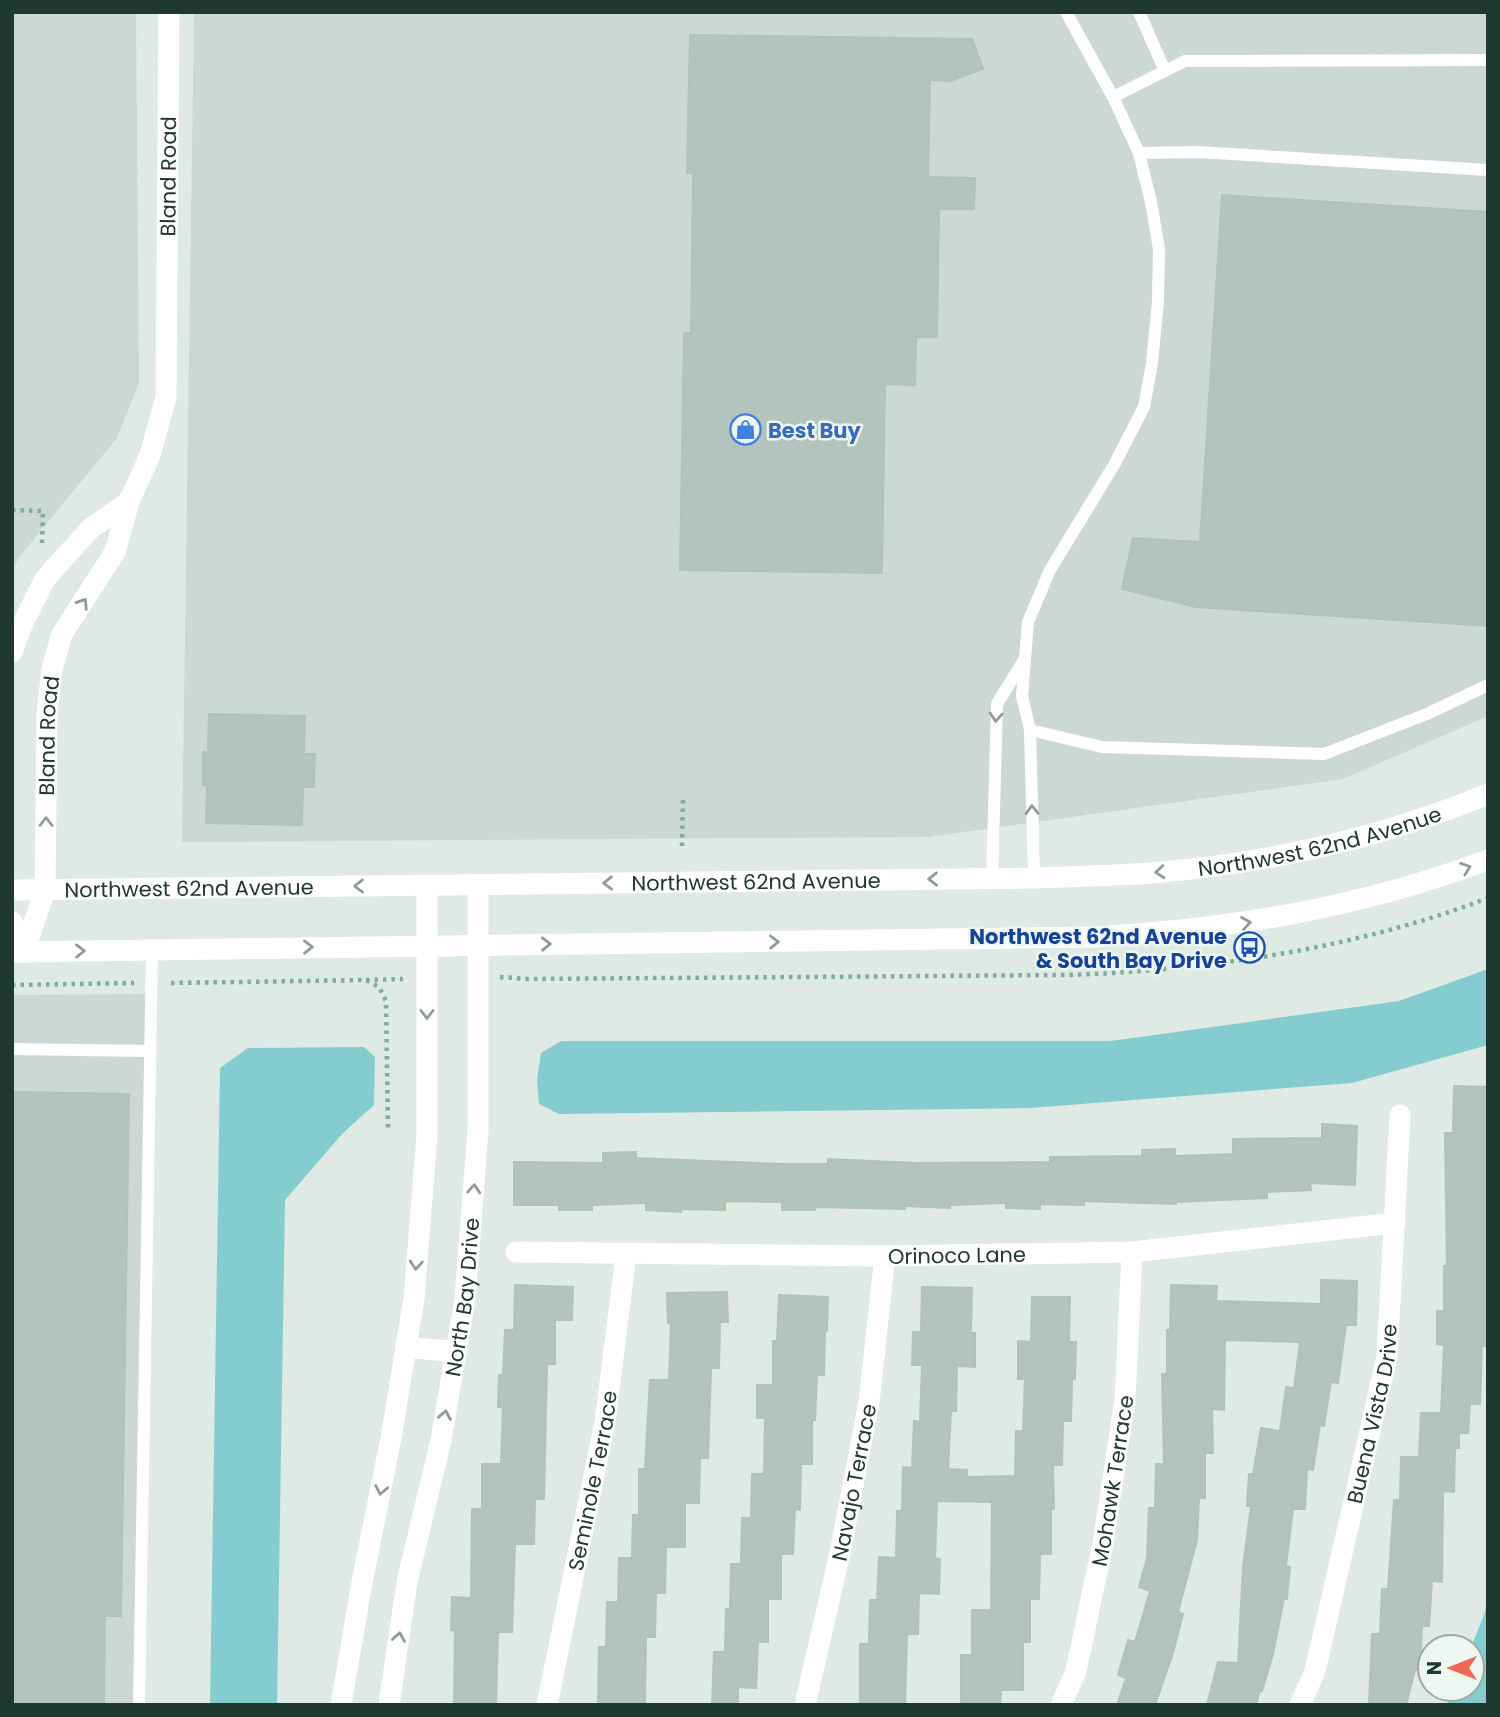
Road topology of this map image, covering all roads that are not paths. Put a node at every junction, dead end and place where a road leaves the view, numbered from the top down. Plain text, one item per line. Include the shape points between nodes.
1 (169, 12) edge
2 (1066, 12) edge
3 (1139, 12) edge
4 (1488, 60) edge
5 (1165, 71) junction
6 (1113, 97) junction
7 (1139, 153) junction
8 (1488, 170) edge
9 (129, 502) junction
10 (12, 652) edge
11 (1026, 657) junction
12 (1488, 685) edge
13 (1030, 730) junction
14 (1488, 794) edge
15 (1488, 860) edge
16 (1034, 878) junction
17 (992, 879) junction
18 (478, 885) junction
19 (427, 886) junction
20 (12, 891) edge
21 (45, 891) junction
22 (12, 922) edge
23 (427, 945) junction
24 (478, 945) junction
25 (152, 950) junction
26 (18, 952) edge
27 (12, 1049) edge
28 (150, 1051) junction
29 (1400, 1115) dead end
30 (1395, 1223) junction
31 (516, 1252) dead end
32 (1132, 1252) junction
33 (626, 1254) junction
34 (885, 1256) junction
35 (406, 1347) junction
36 (456, 1352) junction
37 (139, 1705) edge
38 (341, 1705) edge
39 (388, 1705) edge
40 (547, 1705) edge
41 (805, 1705) edge
42 (1061, 1705) edge
43 (1300, 1705) edge

1 - 9 street, Bland Road via 166,397 150,456
2 - 6 lane
3 - 5 lane
4 - 5 lane via 1185,61
5 - 6 lane
6 - 7 lane
7 - 8 lane via 1199,152
7 - 11 lane via 1159,249 1157,314 1144,407 1050,570 1028,622
9 - 10 street via 91,528 45,579
21 -> 9 street, Bland Road via 47,714 52,669 62,635 115,552
11 - 13 lane via 1022,696
11 -> 17 lane via 997,704
12 - 13 lane via 1324,754 1102,747
16 -> 13 lane
14 -> 16 street, Northwest 62nd Avenue via 1373,834 1297,852 1160,873
24 -> 15 street via 1171,933 1328,908 1428,882
16 - 17 street, Northwest 62nd Avenue
17 -> 18 street, Northwest 62nd Avenue
18 - 19 street, Northwest 62nd Avenue
18 - 24 street, North Bay Drive
19 -> 21 street, Northwest 62nd Avenue
19 - 23 street
20 - 21 street, Northwest 62nd Avenue
21 - 26 street, Bland Road
22 - 26 street
23 - 24 street
25 -> 23 street
23 -> 35 street via 427,1135
36 -> 24 street, North Bay Drive via 465,1299 478,1130
26 -> 25 street
25 - 28 lane
27 - 28 lane
28 - 37 lane
29 - 30 street, Buena Vista Drive
30 - 32 street, Orinoco Lane
30 - 43 street, Buena Vista Drive via 1387,1357 1315,1671
31 - 33 street, Orinoco Lane
32 - 34 street, Orinoco Lane
32 - 42 street, Mohawk Terrace via 1125,1400 1103,1544 1076,1671
33 - 34 street, Orinoco Lane
33 - 40 street, Seminole Terrace via 605,1422
34 - 41 street, Navajo Terrace via 869,1402
35 - 36 street
35 -> 38 street
39 -> 36 street, North Bay Drive via 407,1581 441,1440

